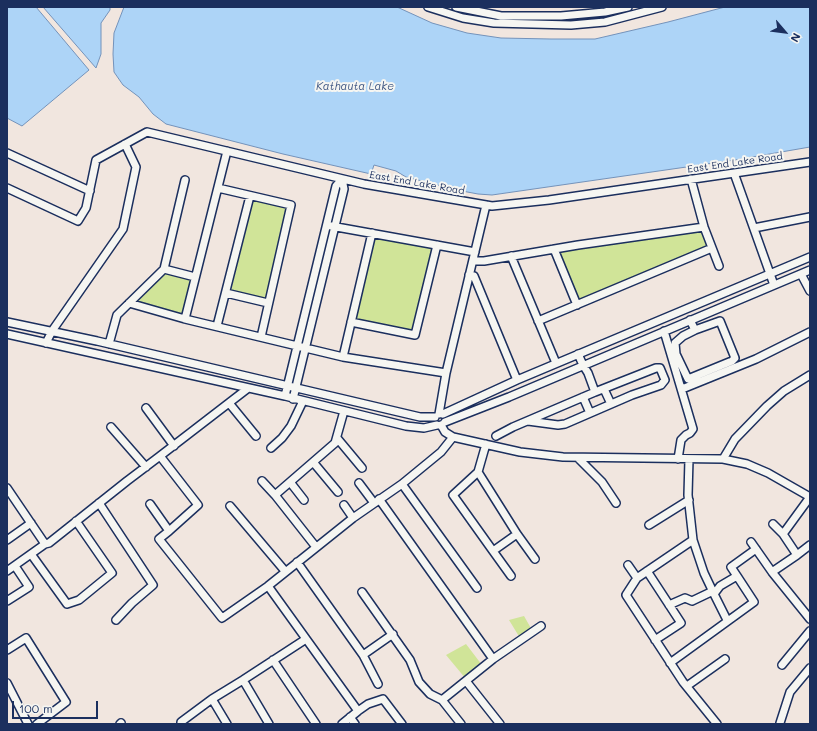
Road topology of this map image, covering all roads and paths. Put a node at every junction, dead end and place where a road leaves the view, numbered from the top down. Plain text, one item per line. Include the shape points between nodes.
1 (428, 7) edge
2 (456, 7) edge
3 (628, 7) edge
4 (662, 7) edge
5 (485, 10) edge
6 (483, 21) junction
7 (125, 144) junction
8 (227, 151) junction
9 (7, 153) edge
10 (810, 162) edge
11 (734, 173) junction
12 (342, 179) junction
13 (692, 179) junction
14 (185, 180) dead end
15 (7, 188) edge
16 (218, 188) junction
17 (90, 191) junction
18 (250, 196) junction
19 (486, 206) junction
20 (810, 217) edge
21 (327, 225) junction
22 (335, 226) junction
23 (704, 227) junction
24 (754, 228) junction
25 (372, 233) junction
26 (437, 245) junction
27 (712, 248) junction
28 (554, 249) junction
29 (475, 252) junction
30 (511, 256) junction
31 (810, 257) edge
32 (473, 261) junction
33 (719, 266) dead end
34 (164, 269) junction
35 (810, 270) edge
36 (770, 274) junction
37 (801, 274) junction
38 (469, 275) junction
39 (195, 277) junction
40 (774, 285) junction
41 (810, 291) edge
42 (226, 293) junction
43 (129, 304) junction
44 (268, 304) junction
45 (577, 305) junction
46 (185, 319) junction
47 (690, 320) junction
48 (538, 321) junction
49 (7, 322) edge
50 (351, 322) junction
51 (218, 326) junction
52 (695, 330) junction
53 (52, 331) junction
54 (664, 331) junction
55 (810, 332) edge
56 (7, 334) edge
57 (261, 337) junction
58 (46, 343) junction
59 (110, 344) junction
60 (298, 346) junction
61 (306, 348) junction
62 (578, 354) junction
63 (343, 357) junction
64 (556, 363) junction
65 (585, 367) junction
66 (446, 373) junction
67 (810, 375) edge
68 (517, 380) junction
69 (289, 386) junction
70 (297, 388) junction
71 (247, 389) junction
72 (604, 389) junction
73 (682, 389) junction
74 (595, 392) junction
75 (285, 396) junction
76 (583, 397) junction
77 (293, 399) junction
78 (303, 401) junction
79 (229, 403) junction
80 (611, 404) junction
81 (146, 408) dead end
82 (344, 411) junction
83 (590, 413) junction
84 (439, 415) junction
85 (528, 421) junction
86 (441, 424) junction
87 (111, 427) dead end
88 (256, 436) dead end
89 (496, 436) dead end
90 (453, 437) junction
91 (337, 438) junction
92 (486, 444) junction
93 (174, 446) junction
94 (271, 448) dead end
95 (160, 456) junction
96 (578, 458) junction
97 (678, 459) junction
98 (689, 459) junction
99 (723, 459) junction
100 (313, 462) junction
101 (146, 467) junction
102 (362, 468) dead end
103 (478, 472) junction
104 (262, 481) dead end
105 (290, 482) junction
106 (358, 483) dead end
107 (402, 484) junction
108 (7, 488) edge
109 (338, 492) dead end
110 (275, 495) junction
111 (810, 497) edge
112 (304, 500) dead end
113 (689, 500) junction
114 (377, 501) junction
115 (99, 503) junction
116 (616, 503) dead end
117 (150, 504) dead end
118 (344, 505) dead end
119 (230, 506) dead end
120 (353, 518) junction
121 (76, 522) junction
122 (31, 523) junction
123 (772, 524) dead end
124 (649, 525) dead end
125 (169, 531) junction
126 (517, 534) junction
127 (783, 534) junction
128 (7, 540) edge
129 (693, 540) junction
130 (752, 542) dead end
131 (45, 544) junction
132 (810, 545) edge
133 (316, 547) junction
134 (756, 549) junction
135 (493, 551) junction
136 (31, 554) junction
137 (797, 555) junction
138 (535, 559) dead end
139 (297, 562) junction
140 (628, 565) dead end
141 (15, 566) junction
142 (7, 571) edge
143 (285, 571) junction
144 (647, 571) junction
145 (772, 572) junction
146 (511, 576) dead end
147 (737, 576) junction
148 (637, 578) junction
149 (268, 586) junction
150 (477, 588) dead end
151 (362, 592) dead end
152 (713, 592) junction
153 (7, 601) edge
154 (669, 605) junction
155 (810, 619) edge
156 (116, 620) dead end
157 (727, 620) junction
158 (541, 626) dead end
159 (810, 631) edge
160 (393, 634) junction
161 (306, 638) junction
162 (655, 640) junction
163 (7, 650) edge
164 (363, 655) junction
165 (493, 659) junction
166 (725, 659) dead end
167 (273, 660) junction
168 (670, 663) junction
169 (782, 665) dead end
170 (810, 668) edge
171 (243, 680) junction
172 (466, 681) junction
173 (7, 683) edge
174 (378, 684) dead end
175 (687, 686) junction
176 (212, 699) junction
177 (442, 700) junction
178 (358, 711) junction
179 (350, 717) junction
180 (25, 723) edge
181 (37, 724) edge
182 (180, 724) edge
183 (227, 724) edge
184 (269, 724) edge
185 (316, 724) edge
186 (342, 724) edge
187 (355, 724) edge
188 (402, 724) edge
189 (461, 724) edge
190 (500, 724) edge
191 (717, 724) edge
192 (780, 724) edge

1 - 6 street via 463,18
2 - 5 street
3 - 5 street via 563,16 501,16
4 - 6 street via 605,22 571,25
5 - 6 street
7 - 8 street, East End Lake Road via 147,132
7 - 17 street, East End Lake Road via 96,160
7 - 53 street via 136,167 123,230
8 - 12 street, East End Lake Road
8 - 16 street
9 - 17 street
10 - 11 street, East End Lake Road
11 - 13 street, East End Lake Road
11 - 24 street
12 - 19 street, East End Lake Road
12 - 21 street via 336,186
12 - 22 street via 344,189
13 - 19 street, East End Lake Road via 549,200
13 - 23 street
14 - 34 street
15 - 17 street, East End Lake Road via 78,221 86,208
16 - 18 street
16 - 39 street
18 - 42 street
18 - 44 street via 291,206
19 - 29 street
20 - 24 street
21 - 22 street
21 - 60 street
22 - 25 street
22 - 61 street
23 - 27 street
23 - 28 street
24 - 36 street
25 - 26 street
25 - 50 street
26 - 29 street
26 - 50 street via 415,335
27 - 33 street
27 - 45 street
28 - 30 street
28 - 45 street
29 - 32 street
30 - 32 street
30 - 48 street
31 - 36 street
32 - 38 street
34 - 39 street
34 - 43 street
35 - 37 street
36 - 40 street
36 - 62 street
37 - 40 street
37 - 41 street
38 - 66 street
38 - 68 street via 474,276
39 - 46 street
40 - 47 street
42 - 44 street
42 - 51 street
43 - 46 street
43 - 59 street via 117,315
44 - 57 street
45 - 48 street
46 - 51 street
47 - 52 street
47 - 54 street
48 - 64 street
49 - 53 street
50 - 63 street
51 - 57 street
52 - 52 street via 675,343 676,354 688,379 735,358 720,321
53 - 58 street
53 - 59 street
54 - 65 street
54 - 73 street
55 - 73 street via 756,359
56 - 58 street
57 - 60 street
58 - 71 street
59 - 69 street
60 - 61 street
60 - 69 street
61 - 63 street
61 - 70 street
62 - 64 street
62 - 65 street
63 - 66 street
64 - 68 street
65 - 74 street
65 - 86 street
66 - 84 street
67 - 99 street via 784,391 767,406 735,440
68 - 84 street
69 - 70 street
69 - 75 street
70 - 77 street
70 - 84 street via 412,415
71 - 75 street
71 - 79 street
72 - 74 street
72 - 80 street
72 - 80 street via 660,368 665,380 661,385
73 - 97 street via 693,429 681,440
74 - 76 street
75 - 77 street
76 - 83 street
76 - 85 street
77 - 78 street
78 - 82 street
78 - 94 street via 291,426
79 - 88 street
79 - 93 street
80 - 83 street
81 - 93 street
82 - 86 street via 406,426 424,428
82 - 91 street
83 - 85 street via 558,425
84 - 86 street via 435,422
84 - 86 street via 446,417
85 - 89 street
86 - 90 street via 445,432
87 - 101 street
90 - 92 street
90 - 107 street via 441,452
91 - 100 street via 335,443
91 - 102 street
92 - 96 street via 520,452
92 - 103 street
93 - 95 street
95 - 101 street
95 - 125 street via 198,505
96 - 97 street
96 - 116 street via 602,482
97 - 98 street
98 - 99 street
98 - 113 street
99 - 111 street via 747,464 768,473
100 - 105 street
100 - 109 street
101 - 115 street
103 - 126 street
103 - 135 street via 453,495
104 - 110 street
105 - 110 street
105 - 112 street
106 - 114 street
107 - 114 street
107 - 150 street
108 - 122 street
110 - 133 street
111 - 127 street
113 - 124 street
113 - 129 street
114 - 120 street
114 - 165 street
115 - 121 street
115 - 156 street via 153,585
117 - 125 street
118 - 120 street
119 - 143 street
120 - 133 street
121 - 131 street
121 - 136 street via 112,573 79,600 67,604
122 - 128 street
122 - 131 street
123 - 127 street
125 - 149 street via 159,539 222,618
126 - 135 street
126 - 138 street
127 - 137 street
129 - 144 street
129 - 152 street
130 - 134 street
131 - 136 street
132 - 137 street
133 - 139 street
134 - 145 street
134 - 147 street via 731,567
135 - 146 street
136 - 141 street
137 - 145 street
139 - 143 street
139 - 164 street
140 - 148 street
141 - 142 street
141 - 153 street via 29,587
143 - 149 street
144 - 148 street
144 - 154 street
145 - 155 street
147 - 152 street
147 - 157 street via 754,602
148 - 162 street via 626,595
149 - 161 street
151 - 160 street
152 - 154 street via 692,601 685,598
152 - 157 street
154 - 162 street via 681,623
157 - 168 street
158 - 165 street
159 - 169 street
160 - 164 street
160 - 177 street via 410,660 419,682 430,694
161 - 167 street
161 - 178 street
162 - 168 street
163 - 181 street via 26,638 66,702
164 - 174 street
165 - 172 street
166 - 175 street
167 - 171 street
167 - 185 street
168 - 175 street
170 - 192 street via 790,692
171 - 176 street
171 - 184 street
172 - 177 street
172 - 190 street
173 - 180 street
175 - 191 street
176 - 182 street
176 - 183 street
177 - 189 street
178 - 179 street
178 - 188 street via 382,699
179 - 186 street
179 - 187 street

